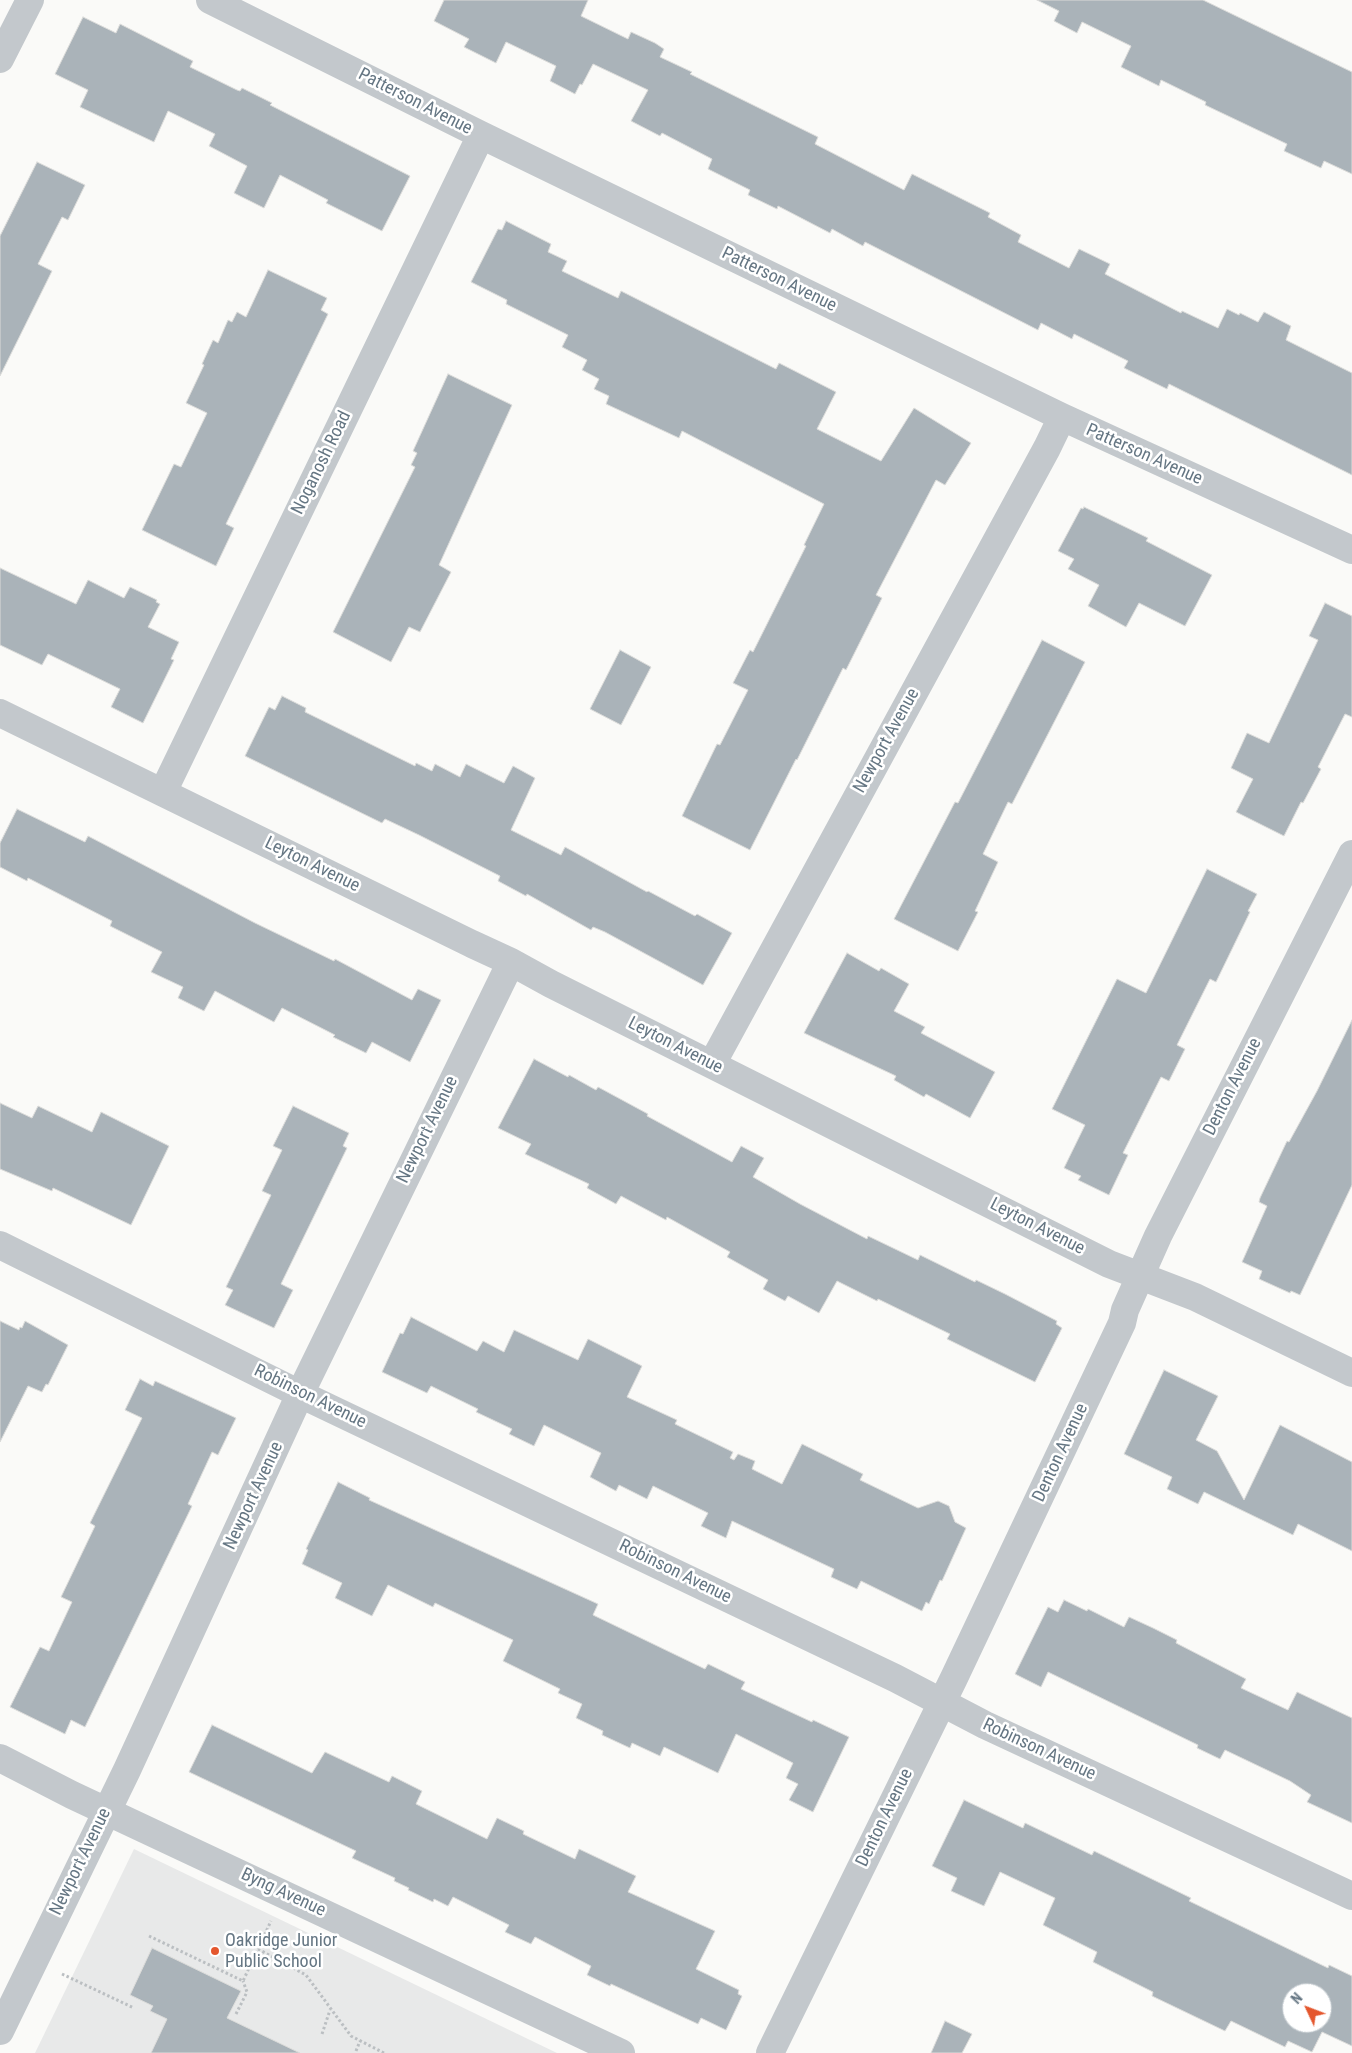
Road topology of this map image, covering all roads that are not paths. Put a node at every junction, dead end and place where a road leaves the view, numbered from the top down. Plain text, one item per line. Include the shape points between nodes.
1 (30, 0) edge
2 (210, 0) edge
3 (0, 59) edge
4 (481, 134) junction
5 (1062, 417) junction
6 (1352, 550) edge
7 (0, 713) edge
8 (163, 792) junction
9 (1352, 854) edge
10 (511, 962) junction
11 (712, 1064) junction
12 (0, 1245) edge
13 (1140, 1275) junction
14 (1352, 1373) edge
15 (300, 1394) junction
16 (941, 1701) junction
17 (0, 1758) edge
18 (106, 1810) junction
19 (1352, 1896) edge
20 (0, 2031) edge
21 (621, 2053) edge
22 (770, 2053) edge

1 - 3 street
2 - 4 street, Patterson Avenue
4 - 5 street, Patterson Avenue
4 - 8 street, Noganosh Road
5 - 6 street, Patterson Avenue
5 - 11 street, Newport Avenue
7 - 8 street, Leyton Avenue
8 - 10 street, Leyton Avenue
9 - 13 street, Denton Avenue
10 - 11 street, Leyton Avenue
10 - 15 street, Newport Avenue
11 - 13 street, Leyton Avenue via 1110,1264
12 - 15 street, Robinson Avenue
13 - 14 street, Leyton Avenue via 1195,1297
13 - 16 street, Denton Avenue via 1122,1323
15 - 16 street, Robinson Avenue
15 - 18 street, Newport Avenue
16 - 19 street, Robinson Avenue via 985,1725
16 - 22 street, Denton Avenue
17 - 18 street, Byng Avenue
18 - 20 street, Newport Avenue
18 - 21 street, Byng Avenue

